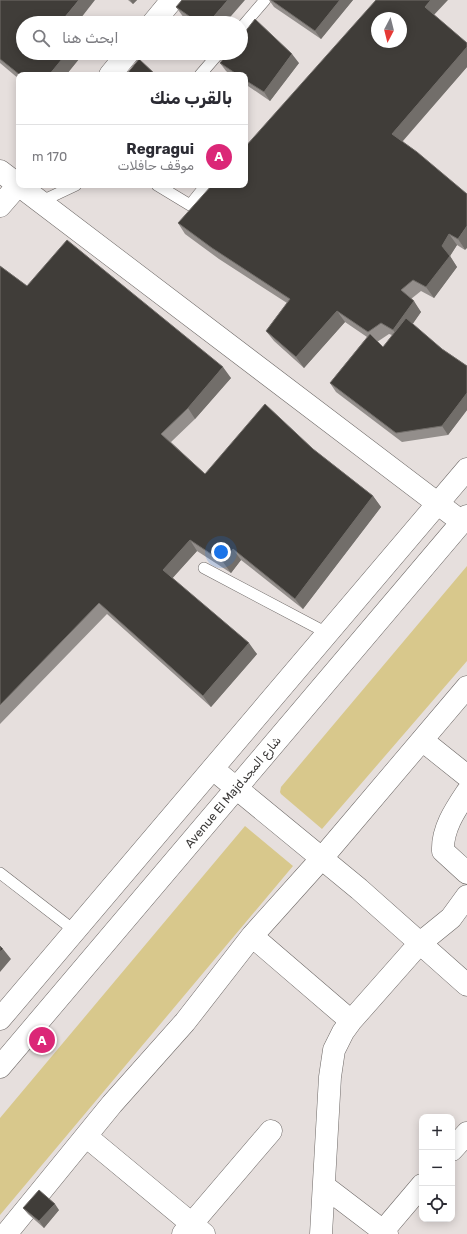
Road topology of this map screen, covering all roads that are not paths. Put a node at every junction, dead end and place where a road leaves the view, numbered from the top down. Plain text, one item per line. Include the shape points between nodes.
1 (172, 0) edge
2 (265, 0) edge
3 (159, 16) edge
4 (248, 20) edge
5 (122, 60) edge
6 (213, 60) edge
7 (112, 72) edge
8 (203, 72) edge
9 (0, 171) edge
10 (16, 183) edge
11 (16, 186) edge
12 (23, 188) edge
13 (70, 188) edge
14 (162, 188) edge
15 (204, 188) edge
16 (40, 202) junction
17 (0, 206) edge
18 (467, 469) edge
19 (438, 503) junction
20 (465, 519) edge
21 (204, 568) dead end
22 (328, 634) junction
23 (352, 652) junction
24 (467, 687) edge
25 (422, 740) junction
26 (212, 769) junction
27 (467, 776) edge
28 (236, 789) junction
29 (467, 792) edge
30 (322, 858) junction
31 (0, 873) edge
32 (467, 873) edge
33 (467, 896) edge
34 (75, 931) junction
35 (252, 936) junction
36 (419, 944) junction
37 (467, 985) edge
38 (0, 1019) edge
39 (351, 1021) junction
40 (0, 1067) edge
41 (271, 1131) dead end
42 (467, 1133) edge
43 (87, 1137) junction
44 (455, 1147) edge
45 (324, 1186) junction
46 (421, 1186) edge
47 (193, 1230) edge
48 (385, 1232) edge
49 (6, 1234) edge
50 (321, 1234) edge

1 - 3 street
2 - 4 lane
5 - 7 street
6 - 8 lane
9 - 10 street
11 - 17 street
12 - 16 street
13 - 16 lane
14 - 15 lane via 190,205
16 - 19 street
18 - 19 street
19 - 20 street
19 - 22 street
20 - 23 street, Avenue El Majdشارع المجد
21 - 22 lane
22 - 23 street
22 - 26 street
23 - 28 street, Avenue El Majdشارع المجد
24 - 25 street
25 - 27 street
25 - 30 street
26 - 28 street
26 - 34 street
28 - 30 street
28 - 40 street, Avenue El Majdشارع المجد
29 - 32 street via 453,813 442,839 443,851
30 - 35 street
30 - 36 street
31 - 34 lane
33 - 36 street via 451,918
34 - 38 street
35 - 39 street
35 - 43 street via 185,1022 112,1104
36 - 37 street
36 - 39 street
39 - 45 street via 334,1050 330,1077
41 - 47 street
42 - 44 street
43 - 47 street
43 - 49 street
45 - 48 street
45 - 50 street
46 - 48 street

